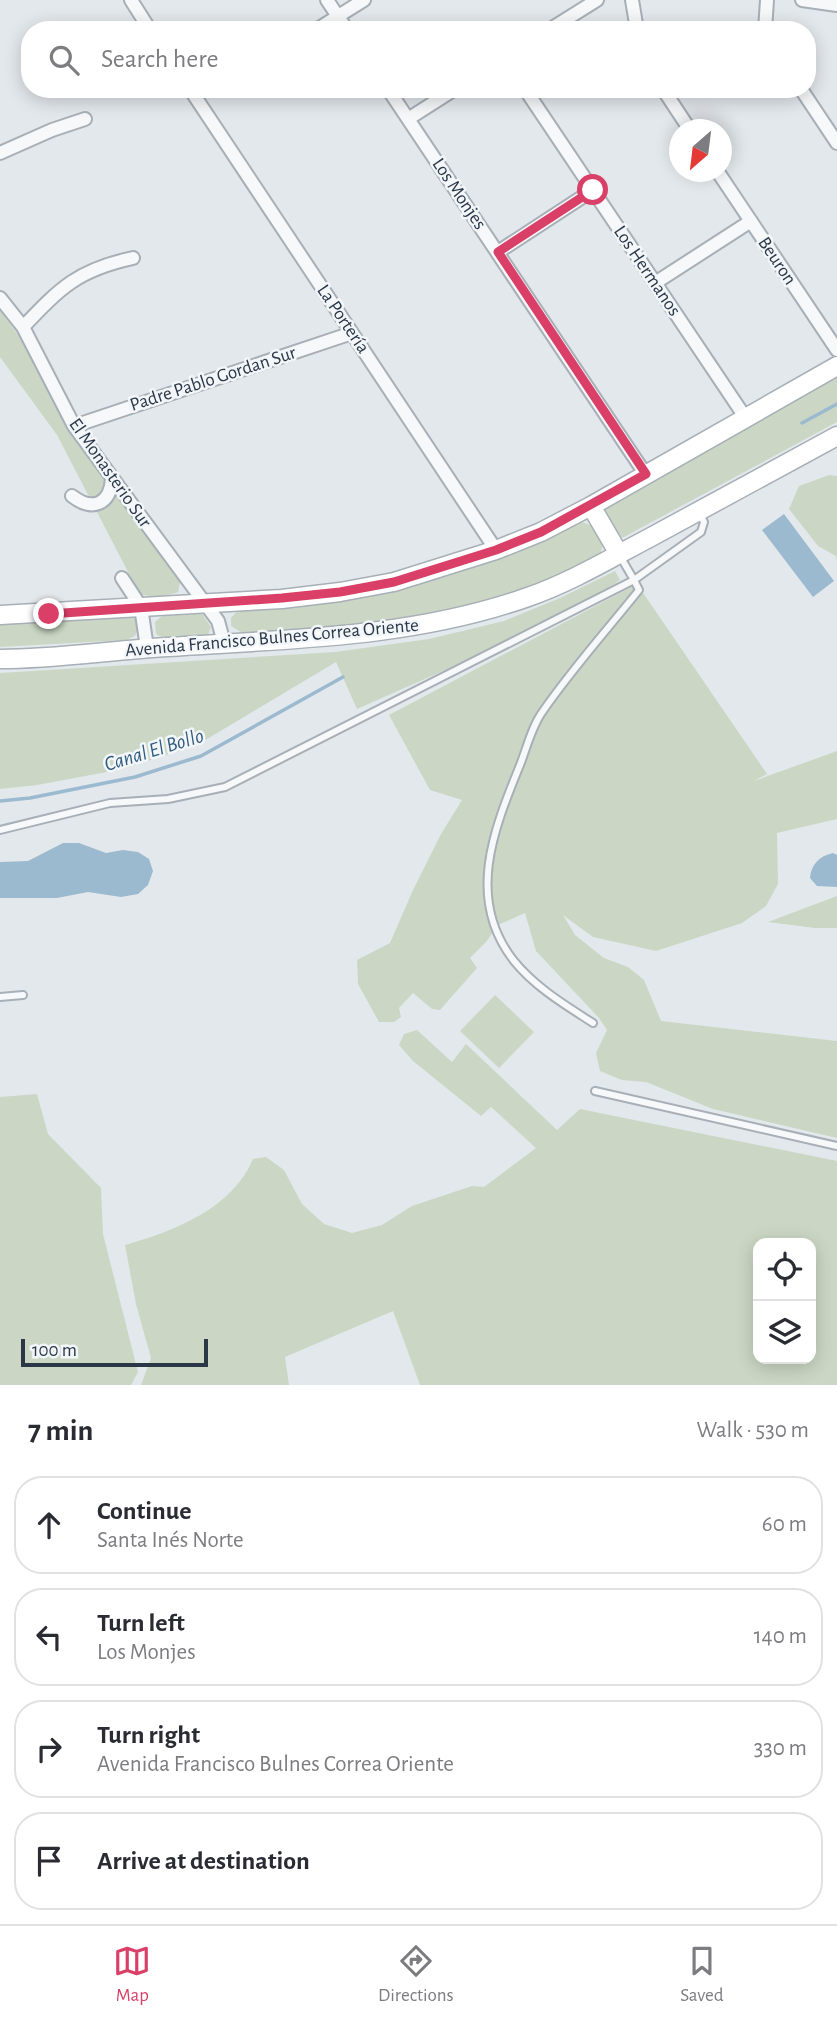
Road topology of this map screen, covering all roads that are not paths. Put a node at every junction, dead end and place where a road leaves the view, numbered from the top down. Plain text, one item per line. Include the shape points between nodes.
1 (131, 0) edge
2 (327, 0) edge
3 (364, 0) edge
4 (597, 0) edge
5 (632, 0) edge
6 (767, 0) edge
7 (802, 0) edge
8 (837, 5) edge
9 (339, 17) junction
10 (144, 21) edge
11 (332, 21) edge
12 (341, 21) edge
13 (563, 21) edge
14 (636, 21) edge
15 (766, 21) edge
16 (196, 98) edge
17 (394, 98) edge
18 (441, 98) edge
19 (531, 98) edge
20 (669, 98) edge
21 (807, 98) edge
22 (408, 119) junction
23 (683, 119) edge
24 (85, 120) dead end
25 (837, 143) edge
26 (0, 153) edge
27 (725, 182) edge
28 (593, 190) junction
29 (751, 221) junction
30 (498, 252) junction
31 (133, 258) dead end
32 (655, 283) junction
33 (0, 299) edge
34 (23, 327) junction
35 (352, 333) junction
36 (837, 350) edge
37 (837, 366) edge
38 (745, 417) junction
39 (74, 426) junction
40 (837, 436) edge
41 (646, 474) junction
42 (112, 479) junction
43 (72, 496) dead end
44 (591, 506) junction
45 (699, 511) junction
46 (496, 550) junction
47 (619, 554) junction
48 (122, 578) dead end
49 (634, 580) junction
50 (206, 604) junction
51 (141, 607) junction
52 (0, 615) edge
53 (225, 643) junction
54 (148, 648) junction
55 (0, 659) edge
56 (0, 830) edge
57 (23, 995) dead end
58 (0, 996) edge
59 (593, 1023) dead end
60 (595, 1091) dead end
61 (837, 1146) edge

1 - 10 street
2 - 9 street
3 - 9 street
4 - 13 street
5 - 14 street
6 - 15 street
7 - 8 street
9 - 11 street
9 - 12 street
16 - 35 street, La Portería
17 - 22 street, Los Monjes
18 - 22 street
19 - 28 street, Los Hermanos
20 - 23 street
21 - 25 street
22 - 30 street, Los Monjes
24 - 26 street
27 - 29 street, Beuron
28 - 30 street
28 - 32 street, Los Hermanos
29 - 32 street
29 - 36 street, Beuron
30 - 41 street, Los Monjes
31 - 34 street via 79,275
32 - 38 street, Los Hermanos
33 - 34 street, El Monasterio Sur
34 - 39 street, El Monasterio Sur
35 - 39 street, Padre Pablo Gordan Sur
35 - 46 street, La Portería
37 - 38 street, Avenida Francisco Bulnes Correa Oriente
38 - 41 street, Avenida Francisco Bulnes Correa Oriente
39 - 42 street, El Monasterio Sur
40 - 45 street, Avenida Francisco Bulnes Correa Oriente
41 - 44 street, Avenida Francisco Bulnes Correa Oriente
42 - 43 street via 111,491 94,505 82,504
42 - 50 street, El Monasterio Sur
44 - 46 street, Avenida Francisco Bulnes Correa Oriente
44 - 47 street
45 - 47 street, Avenida Francisco Bulnes Correa Oriente
45 - 49 lane via 704,522 701,531
46 - 50 street, Avenida Francisco Bulnes Correa Oriente via 394,582
47 - 49 lane
47 - 53 street, Avenida Francisco Bulnes Correa Oriente via 585,573 489,611 352,635
48 - 51 street
49 - 56 lane via 225,787 168,799 110,803
49 - 59 lane via 639,590 541,713 493,837 485,879 492,914 513,960 538,985
50 - 51 street, Avenida Francisco Bulnes Correa Oriente
50 - 53 street, El Monasterio Sur
51 - 52 street, Avenida Francisco Bulnes Correa Oriente
51 - 54 street
53 - 54 street, Avenida Francisco Bulnes Correa Oriente
54 - 55 street, Avenida Francisco Bulnes Correa Oriente
57 - 58 lane
60 - 61 lane

